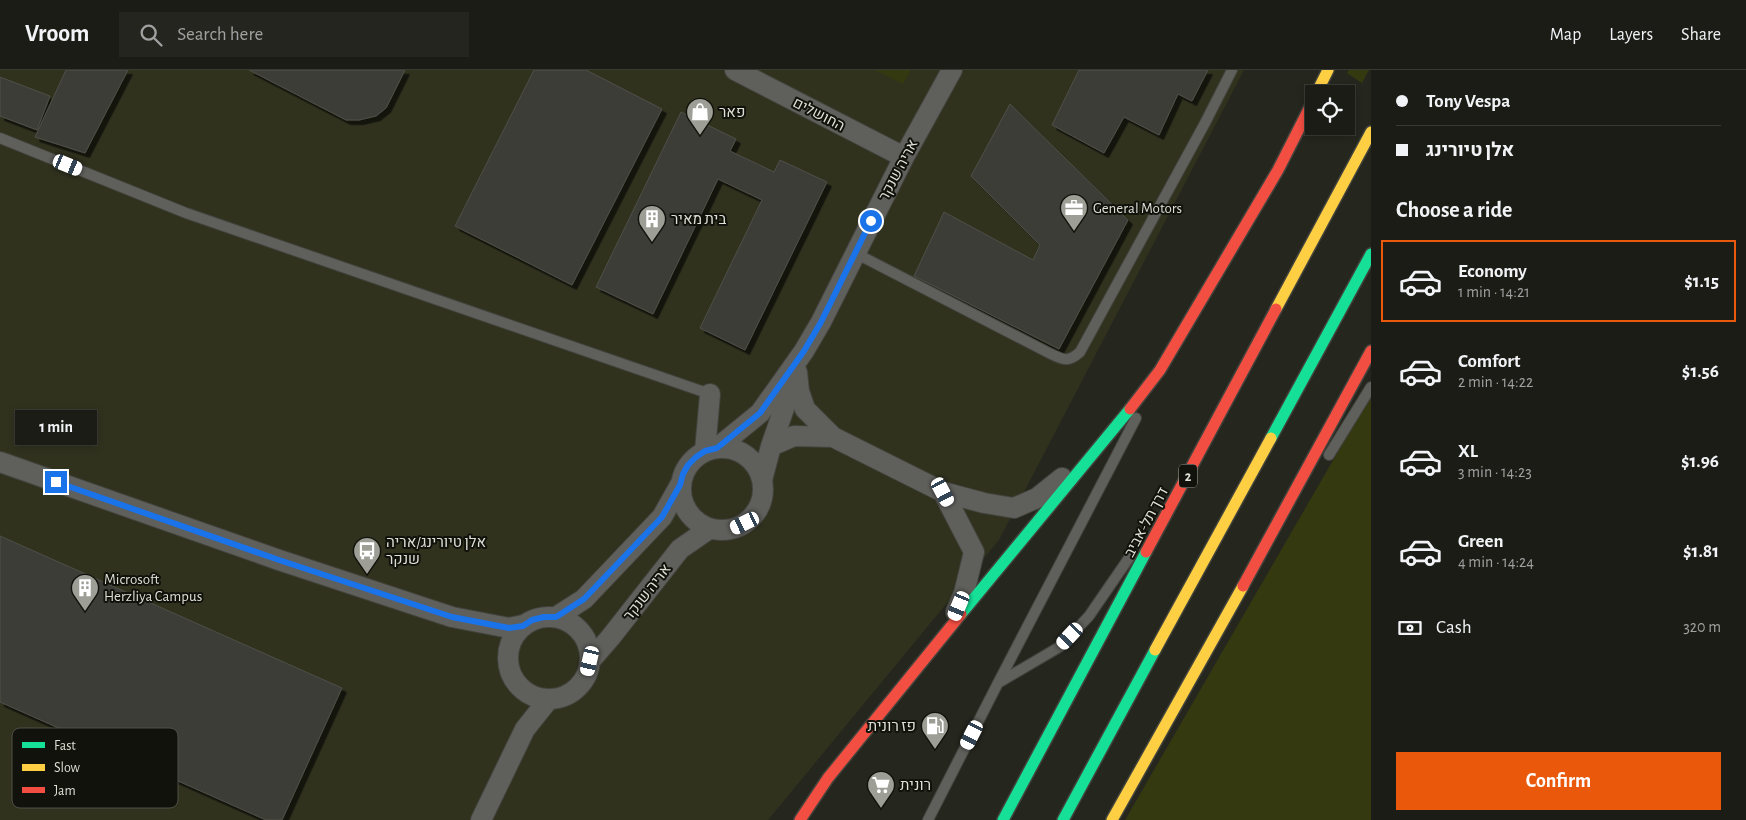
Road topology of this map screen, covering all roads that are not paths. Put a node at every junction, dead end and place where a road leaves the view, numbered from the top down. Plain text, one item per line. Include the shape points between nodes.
1 (735, 70) edge
2 (952, 70) edge
3 (1232, 70) edge
4 (1328, 70) edge
5 (1320, 85) edge
6 (1305, 117) edge
7 (1371, 132) edge
8 (0, 138) edge
9 (904, 157) junction
10 (855, 253) junction
11 (1371, 254) edge
12 (804, 351) junction
13 (1371, 351) edge
14 (1160, 370) junction
15 (797, 372) junction
16 (1371, 386) edge
17 (710, 394) joint
18 (833, 437) junction
19 (771, 446) junction
20 (711, 450) junction
21 (1096, 451) junction
22 (1196, 461) junction
23 (0, 462) edge
24 (1322, 466) dead end
25 (762, 480) junction
26 (680, 485) junction
27 (1307, 491) dead end
28 (943, 492) junction
29 (710, 528) junction
30 (556, 617) junction
31 (523, 626) junction
32 (948, 631) junction
33 (1219, 631) junction
34 (590, 661) junction
35 (998, 684) junction
36 (549, 699) junction
37 (481, 820) edge
38 (800, 820) edge
39 (928, 820) edge
40 (1003, 820) edge
41 (1063, 820) edge
42 (1112, 820) edge

1 - 9 street, החושלים
2 - 9 street, אריה שנקר
3 - 10 lane via 1080,352 1072,359 1063,360
4 - 5 main road
6 - 14 main road via 1278,170
7 - 22 main road, דרך תל-אביב / 2
8 - 17 lane via 186,213
9 - 10 street, אריה שנקר
10 - 12 street, אריה שנקר
11 - 41 main road
12 - 15 street, אריה שנקר
12 - 20 street, אריה שנקר via 760,413
13 - 33 main road
14 - 21 main road
14 - 35 lane
15 - 18 street via 805,409
15 - 19 street, אריה שנקר
16 - 24 lane
17 - 20 street
18 - 19 street via 794,436
18 - 28 street
19 - 25 street, אריה שנקר
20 - 25 street via 729,448 741,452 758,469
20 - 26 street via 688,465
21 - 28 street via 1037,498 1014,508
21 - 32 main road
22 - 35 lane via 1089,616 1060,646
22 - 40 main road, דרך תל-אביב / 2
23 - 31 street via 452,617 509,628
25 - 29 street via 763,492 754,515 734,528
26 - 29 street via 684,506 690,516
26 - 30 street via 662,517 584,599
27 - 33 lane
28 - 32 street via 974,552 964,593
29 - 34 street, אריה שנקר via 680,550
30 - 31 street via 532,620
30 - 34 street via 578,628 589,649
31 - 36 street via 509,648 511,675 526,692 537,698
32 - 38 main road via 828,778
33 - 42 main road
34 - 36 street via 587,673 577,688 561,697
35 - 39 lane
36 - 37 street via 525,729

